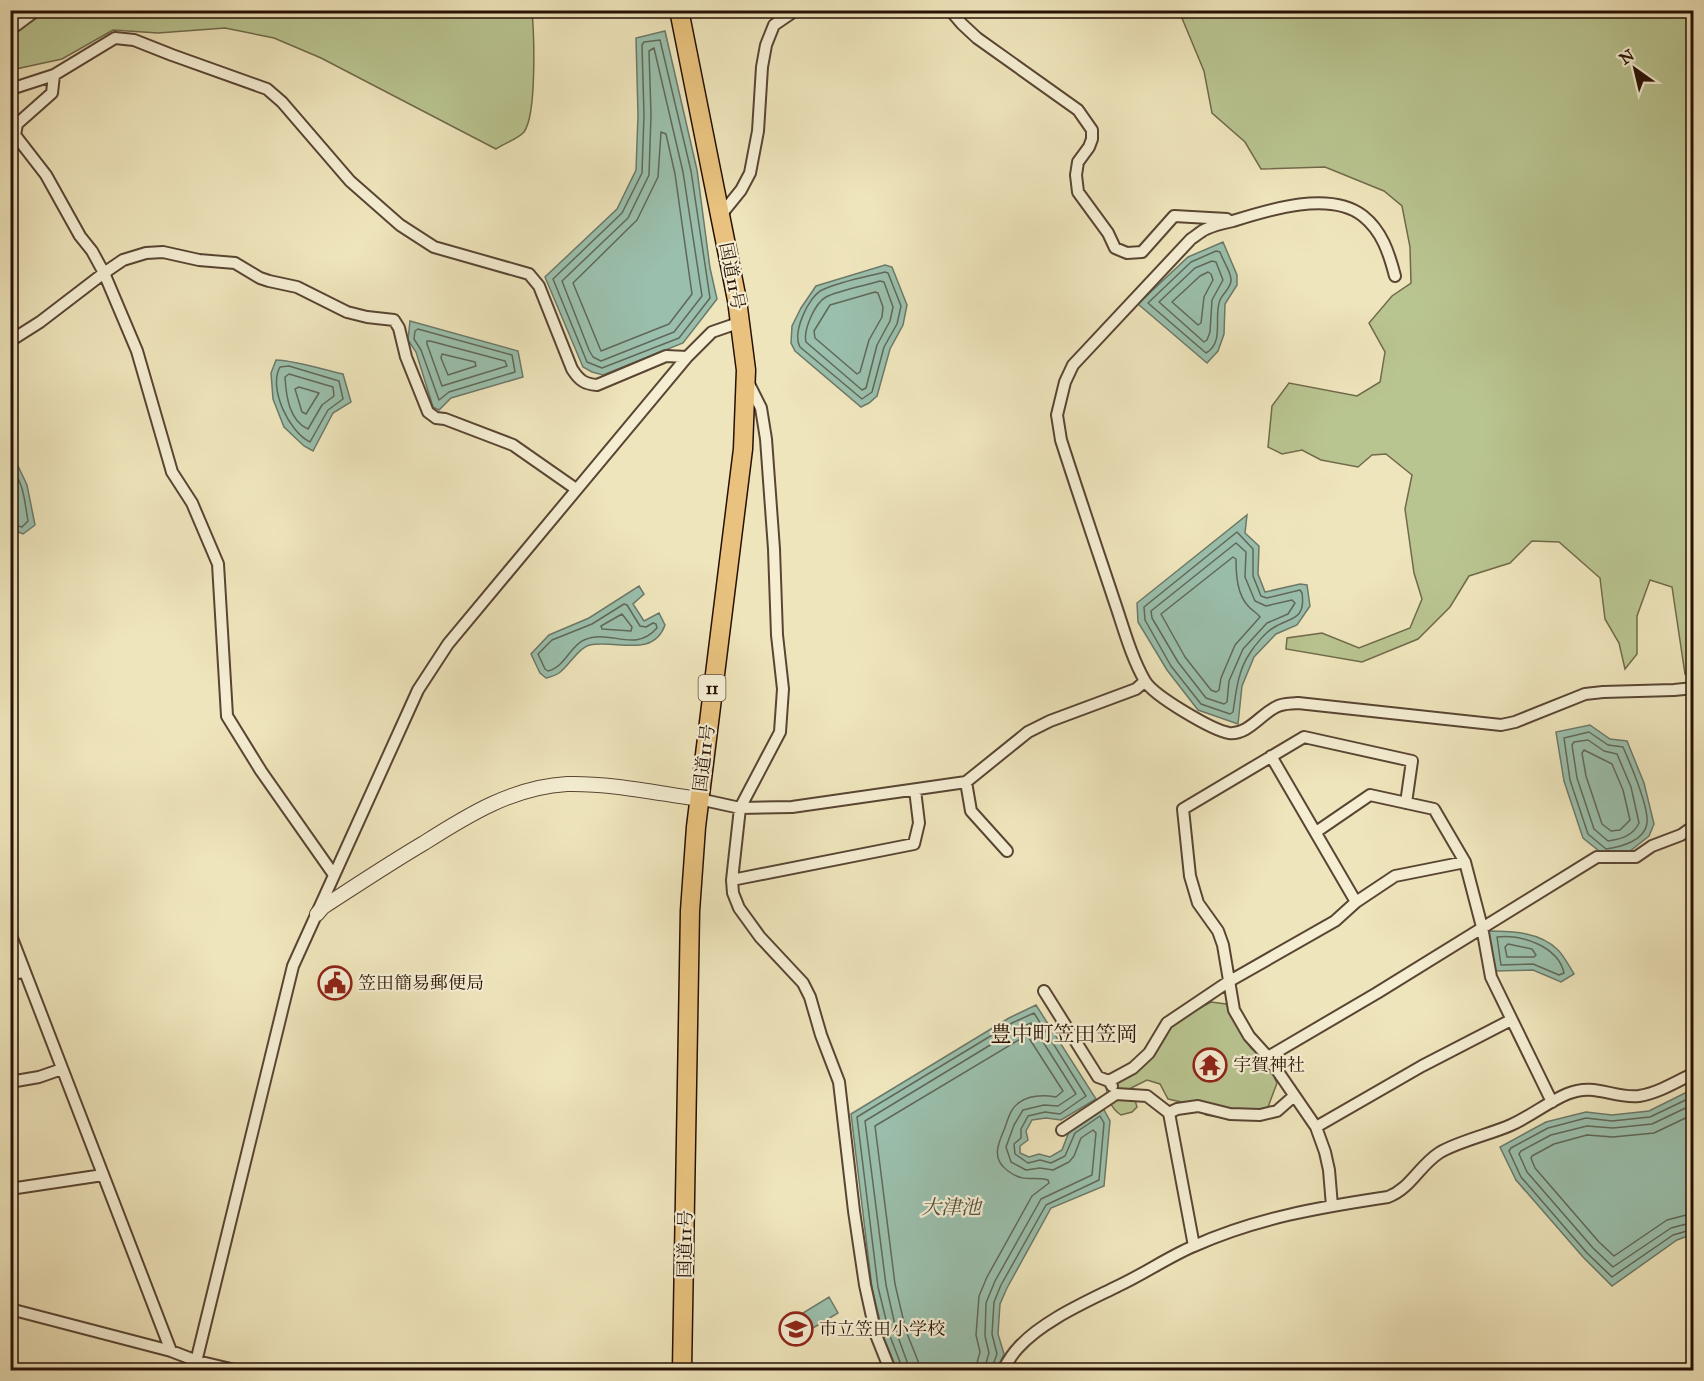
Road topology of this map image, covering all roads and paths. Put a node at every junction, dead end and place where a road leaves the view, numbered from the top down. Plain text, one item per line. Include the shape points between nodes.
1 (37, 10) edge
2 (661, 10) edge
3 (796, 10) edge
4 (950, 10) edge
5 (679, 11) edge
6 (10, 30) edge
7 (54, 75) junction
8 (10, 84) edge
9 (719, 216) junction
10 (1236, 219) junction
11 (104, 273) junction
12 (1395, 276) dead end
13 (741, 322) junction
14 (10, 341) edge
15 (687, 357) junction
16 (746, 378) junction
17 (576, 489) junction
18 (1145, 681) junction
19 (1694, 688) edge
20 (1271, 756) junction
21 (966, 782) junction
22 (915, 790) junction
23 (699, 799) junction
24 (1406, 803) junction
25 (740, 808) junction
26 (1694, 825) edge
27 (1316, 832) junction
28 (1007, 851) dead end
29 (1465, 862) junction
30 (334, 875) junction
31 (732, 880) junction
32 (1356, 902) junction
33 (317, 914) junction
34 (1482, 927) junction
35 (10, 933) edge
36 (24, 972) junction
37 (10, 974) edge
38 (1228, 982) junction
39 (1044, 990) dead end
40 (1511, 1020) junction
41 (1268, 1057) junction
42 (62, 1069) junction
43 (1694, 1073) edge
44 (1109, 1081) junction
45 (10, 1082) edge
46 (1116, 1094) junction
47 (1294, 1096) junction
48 (1552, 1102) junction
49 (1169, 1113) junction
50 (1316, 1127) junction
51 (1062, 1130) dead end
52 (103, 1175) junction
53 (10, 1189) edge
54 (1332, 1206) junction
55 (1194, 1246) junction
56 (10, 1309) edge
57 (171, 1351) junction
58 (196, 1366) edge
59 (235, 1371) edge
60 (682, 1371) edge
61 (890, 1371) edge
62 (1003, 1371) edge

1 - 6 street
2 - 5 street
3 - 9 street via 774,25 766,45 750,173
4 - 10 street via 977,38 1078,110 1092,130 1092,139 1078,162 1078,192 1115,248 1127,253 1142,252 1174,216
5 - 9 highway, 国道11号 / 11
7 - 8 street via 17,87
7 - 11 street via 52,93 17,124 15,135 46,175
7 - 15 street via 115,38 134,40 267,89 350,181 400,225 434,247 529,274 539,286 572,369 586,384 597,385 666,356
9 - 13 highway, 国道11号 / 11
10 - 12 street via 1301,204 1346,207 1362,215 1377,230
10 - 18 street via 1205,229 1191,240 1073,365 1057,415 1061,440
11 - 14 street
11 - 17 street via 123,260 146,253 235,263 269,282 297,287 347,312 394,320 428,412 513,445
11 - 30 street via 137,351 172,472 192,503 218,564 227,716
13 - 15 street via 712,332
13 - 16 highway, 国道11号 / 11
15 - 17 street
16 - 23 highway, 国道11号 / 11 via 743,449
16 - 25 street via 761,408 766,439 783,688 780,732
17 - 30 street via 448,644 418,690
18 - 19 street via 1190,715 1231,733 1242,732 1273,708 1298,703 1502,725 1585,694
18 - 21 street via 1028,732
20 - 24 street via 1304,737 1412,761
20 - 27 street
20 - 38 street via 1183,809 1190,876 1198,903 1218,931
21 - 22 street
21 - 28 street via 971,811
22 - 25 street via 792,807
22 - 31 street via 918,824 914,844
23 - 25 street
23 - 33 street via 566,784 504,798 390,864
23 - 60 highway, 国道11号 / 11 via 690,911
24 - 27 street via 1370,795
24 - 29 street via 1434,809
25 - 31 street
26 - 34 street via 1636,857 1597,857
27 - 32 street
29 - 32 street via 1395,876
29 - 34 street
30 - 33 street
31 - 61 street via 739,908 803,983 839,1082 865,1286 876,1335
32 - 38 street via 1335,921
33 - 58 street via 293,966
34 - 40 street via 1491,976
34 - 41 street
35 - 36 street
36 - 37 street
36 - 42 street
38 - 41 street via 1234,1010 1249,1036
38 - 44 street via 1167,1023 1149,1053 1133,1068
39 - 44 street via 1098,1077
40 - 48 street
40 - 50 street
41 - 47 street
42 - 45 street
42 - 52 street
43 - 48 street via 1640,1096 1581,1089
44 - 46 street
46 - 49 street via 1147,1096
46 - 51 street
47 - 49 street via 1277,1111 1260,1115 1198,1107
47 - 50 street
48 - 54 street via 1513,1125 1441,1152 1398,1193
49 - 55 street
50 - 54 street via 1329,1170
52 - 53 street
52 - 57 street
54 - 55 street via 1256,1222
55 - 62 street via 1040,1329 1016,1350
56 - 57 street
57 - 58 street
58 - 59 street

